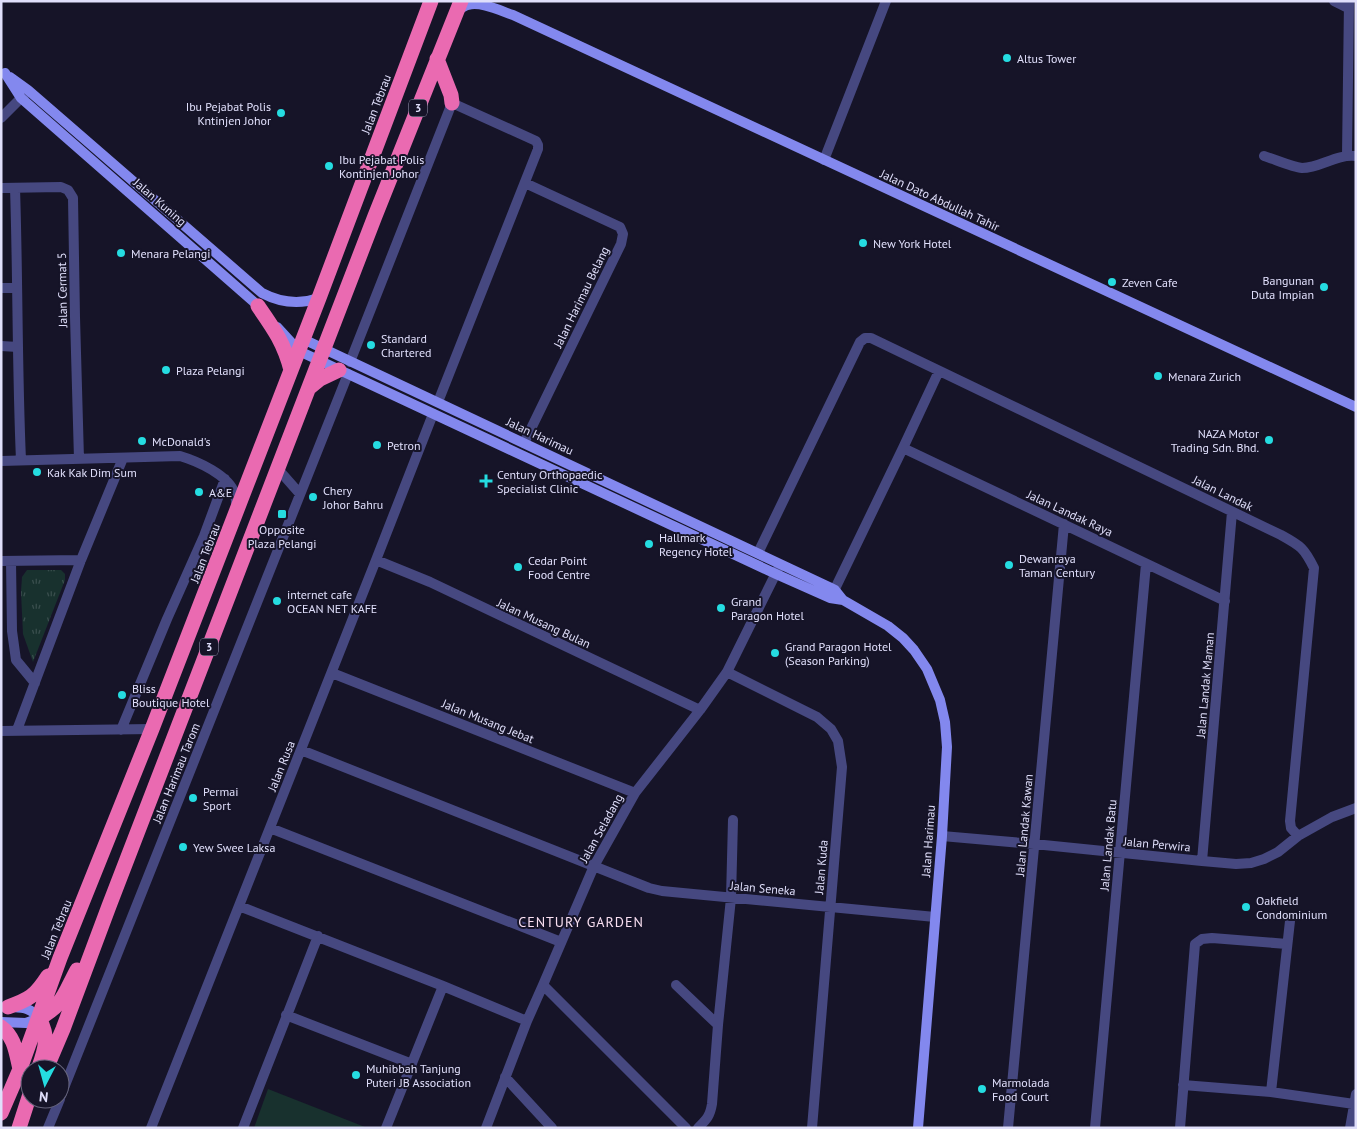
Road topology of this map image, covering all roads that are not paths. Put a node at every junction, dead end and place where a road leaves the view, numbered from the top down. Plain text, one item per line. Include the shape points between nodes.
1 (431, 1) edge
2 (497, 1) edge
3 (886, 1) edge
4 (1334, 1) edge
5 (1349, 4) edge
6 (459, 6) edge
7 (513, 15) junction
8 (437, 60) junction
9 (3, 72) edge
10 (25, 94) junction
11 (452, 102) junction
12 (3, 113) edge
13 (1351, 155) edge
14 (1264, 156) dead end
15 (824, 160) junction
16 (525, 183) junction
17 (1, 188) edge
18 (15, 188) junction
19 (1, 288) edge
20 (17, 288) junction
21 (319, 298) junction
22 (258, 306) junction
23 (301, 345) junction
24 (1, 346) edge
25 (18, 346) junction
26 (322, 355) junction
27 (346, 368) junction
28 (291, 370) junction
29 (939, 371) junction
30 (308, 388) junction
31 (438, 402) junction
32 (1356, 407) edge
33 (433, 414) junction
34 (524, 443) junction
35 (903, 448) junction
36 (123, 458) junction
37 (79, 459) junction
38 (22, 460) junction
39 (1, 461) edge
40 (278, 469) junction
41 (225, 479) junction
42 (300, 494) junction
43 (237, 512) junction
44 (1232, 512) junction
45 (1064, 524) junction
46 (758, 553) junction
47 (81, 560) junction
48 (376, 560) junction
49 (6, 561) edge
50 (781, 564) junction
51 (1146, 564) junction
52 (776, 574) junction
53 (833, 594) junction
54 (1225, 601) junction
55 (332, 672) junction
56 (727, 672) junction
57 (35, 683) junction
58 (700, 710) junction
59 (152, 729) junction
60 (17, 730) junction
61 (121, 730) junction
62 (1, 731) edge
63 (301, 750) junction
64 (635, 794) junction
65 (1356, 808) edge
66 (733, 820) dead end
67 (270, 828) junction
68 (942, 836) junction
69 (1298, 836) junction
70 (1034, 844) junction
71 (1120, 853) junction
72 (1202, 861) junction
73 (594, 866) junction
74 (731, 898) junction
75 (109, 906) junction
76 (239, 906) junction
77 (831, 907) junction
78 (935, 917) junction
79 (1290, 921) dead end
80 (318, 936) junction
81 (561, 942) junction
82 (1287, 944) junction
83 (60, 958) junction
84 (543, 985) junction
85 (676, 985) dead end
86 (443, 986) junction
87 (4, 1007) edge
88 (286, 1015) junction
89 (39, 1018) junction
90 (526, 1021) junction
91 (1, 1022) edge
92 (718, 1024) junction
93 (1, 1026) edge
94 (24, 1059) edge
95 (40, 1059) edge
96 (50, 1059) edge
97 (412, 1064) junction
98 (20, 1069) joint
99 (70, 1073) edge
100 (505, 1077) junction
101 (1183, 1085) junction
102 (1271, 1092) junction
103 (1355, 1099) edge
104 (26, 1109) edge
105 (29, 1109) edge
106 (56, 1109) edge
107 (1, 1113) edge
108 (20, 1128) edge
109 (48, 1128) edge
110 (151, 1128) edge
111 (243, 1128) edge
112 (386, 1128) edge
113 (486, 1128) edge
114 (552, 1128) edge
115 (686, 1128) edge
116 (698, 1128) edge
117 (812, 1128) edge
118 (918, 1128) edge
119 (1008, 1128) edge
120 (1095, 1128) edge
121 (1180, 1128) edge
122 (1350, 1128) edge

1 - 21 highway, Jalan Tebrau / 3
2 - 7 street, Jalan Dato Abdullah Tahir
3 - 15 street
4 - 5 street
5 - 13 street
6 - 7 street, Jalan Dato Abdullah Tahir via 481,5
6 - 8 highway, 3
7 - 15 street, Jalan Dato Abdullah Tahir
8 - 11 highway
8 - 26 highway, 3
9 - 10 street, Jalan Kuning
10 - 12 street
10 - 21 street, Jalan Kuning via 262,293 292,303
10 - 22 street, Jalan Kuning
11 - 16 street via 536,141 538,149
11 - 27 street, Jalan Harimau Tarom
13 - 14 street via 1301,168
15 - 32 street, Jalan Dato Abdullah Tahir
16 - 31 street
16 - 34 street, Jalan Harimau Belang via 620,228 623,234
17 - 18 street, Jalan Cermat 5
18 - 20 street
18 - 37 street, Jalan Cermat 5 via 61,187 68,190 73,198
19 - 20 street
20 - 25 street
21 - 23 highway, Jalan Tebrau / 3
22 - 23 street, Jalan Kuning
22 - 28 highway via 282,342
23 - 26 street, Jalan Harimau
23 - 28 highway, Jalan Tebrau / 3
24 - 25 street
25 - 38 street
26 - 27 street, Jalan Harimau
26 - 30 highway, 3
27 - 30 highway
27 - 31 street, Jalan Harimau
27 - 33 street, Jalan Harimau
27 - 42 street, Jalan Harimau Tarom
28 - 43 highway, Jalan Tebrau / 3
29 - 35 street
29 - 44 street, Jalan Landak
29 - 46 street, Jalan Landak via 871,338 860,342
30 - 40 highway, 3
31 - 34 street, Jalan Harimau
33 - 48 street, Jalan Rusa
33 - 52 street, Jalan Harimau
34 - 46 street, Jalan Harimau
35 - 45 street, Jalan Landak Raya
35 - 53 street
36 - 37 street
36 - 41 street via 180,456 194,460
36 - 47 street
37 - 38 street
38 - 39 street
40 - 42 street
40 - 75 highway, 3
41 - 43 street via 235,494
41 - 61 street
42 - 99 street, Jalan Harimau Tarom
43 - 59 highway, Jalan Tebrau / 3
44 - 54 street, Jalan Landak Maman
44 - 69 street, Jalan Landak via 1299,545 1314,568 1290,820 1291,828
45 - 51 street, Jalan Landak Raya
45 - 70 street, Jalan Landak Kawan
46 - 50 street, Jalan Harimau
47 - 49 street
47 - 57 street
48 - 55 street, Jalan Rusa
48 - 58 street, Jalan Musang Bulan via 430,582
49 - 57 street via 16,660
50 - 52 street, Jalan Seladang
50 - 53 street, Jalan Harimau
51 - 54 street, Jalan Landak Raya
51 - 71 street, Jalan Landak Batu
52 - 53 street, Jalan Harimau
52 - 56 street, Jalan Seladang
53 - 68 street, Jalan Harimau via 888,626 902,638 914,650 933,680 945,722 947,747
54 - 72 street, Jalan Landak Maman
55 - 63 street, Jalan Rusa
55 - 64 street, Jalan Musang Jebat
56 - 58 street, Jalan Seladang
56 - 77 street, Jalan Kuda via 817,717 838,741 842,767
57 - 60 street
58 - 64 street, Jalan Seladang
59 - 61 street
59 - 83 highway, Jalan Tebrau / 3
60 - 61 street
60 - 62 street
63 - 67 street, Jalan Rusa
63 - 73 street, Jalan Seneka
64 - 73 street, Jalan Seladang
65 - 69 street, Jalan Perwira
66 - 74 street
67 - 76 street, Jalan Rusa
67 - 81 street
68 - 70 street, Jalan Perwira
68 - 78 street, Jalan Harimau
69 - 72 street, Jalan Perwira via 1278,852 1251,863
70 - 71 street, Jalan Perwira
70 - 119 street, Jalan Landak Kawan
71 - 72 street, Jalan Perwira
71 - 120 street, Jalan Landak Batu
73 - 74 street, Jalan Seneka via 662,892
73 - 81 street, Jalan Seladang
74 - 77 street, Jalan Seneka
74 - 92 street
75 - 89 highway via 60,1002
75 - 96 highway, 3
76 - 80 street
76 - 110 street, Jalan Rusa
77 - 78 street, Jalan Seneka
77 - 117 street, Jalan Kuda
78 - 118 street, Jalan Harimau
79 - 82 street
80 - 86 street
80 - 88 street
81 - 84 street, Jalan Seladang
82 - 101 street via 1212,938 1195,944
82 - 102 street
83 - 87 highway via 35,994
83 - 89 highway, Jalan Tebrau / 3
84 - 90 street, Jalan Seladang
84 - 115 street
85 - 92 street
86 - 90 street
86 - 97 street
87 - 89 street via 27,1009
88 - 97 street
88 - 111 street
89 - 91 street via 26,1023
89 - 94 highway, Jalan Tebrau / 3
89 - 95 highway via 46,1036
90 - 100 street, Jalan Seladang
92 - 116 street via 710,1114
93 - 98 highway via 12,1039
97 - 112 street
98 - 107 highway, Jalan Tebrau / 3
100 - 113 street, Jalan Seladang
100 - 114 street
101 - 102 street
101 - 121 street
102 - 103 street
103 - 122 street
104 - 108 highway
105 - 108 highway
106 - 109 street, Jalan Harimau Tarom

